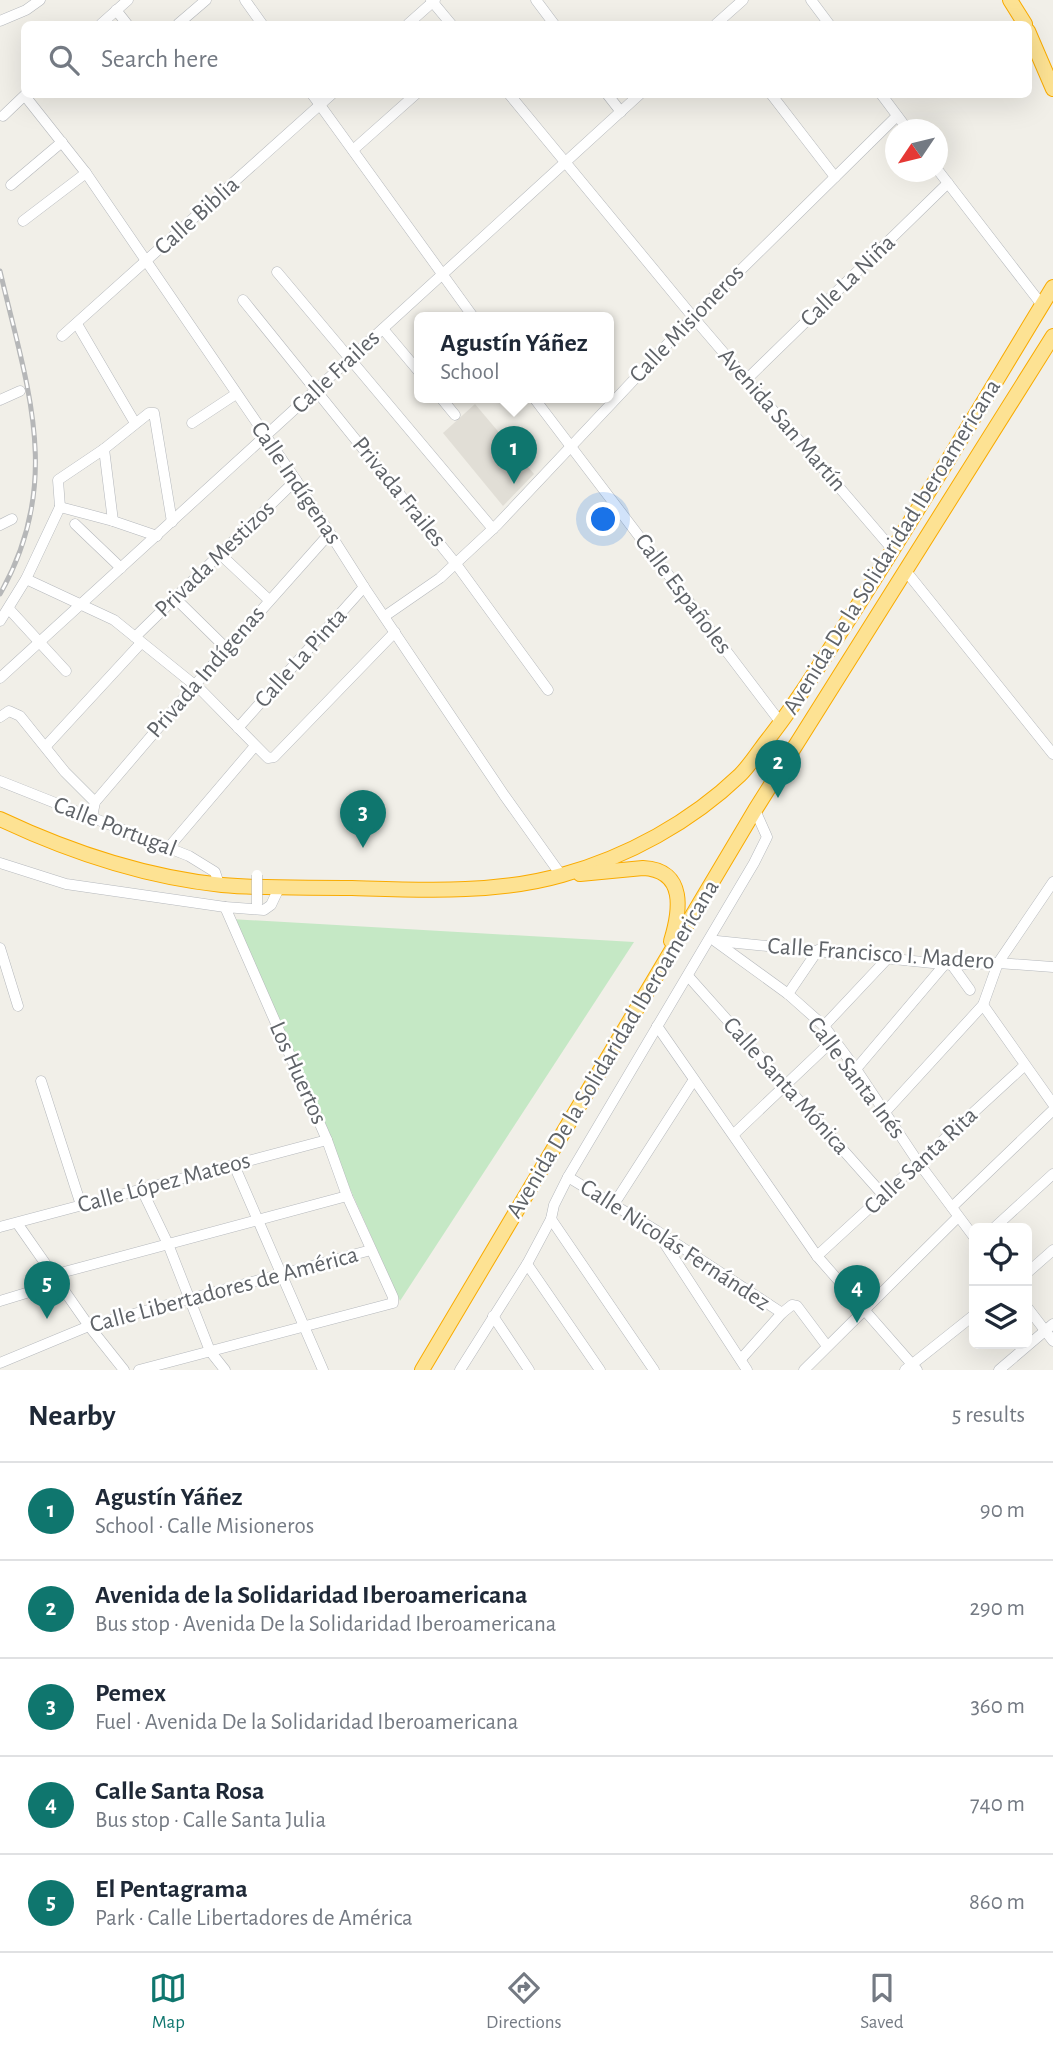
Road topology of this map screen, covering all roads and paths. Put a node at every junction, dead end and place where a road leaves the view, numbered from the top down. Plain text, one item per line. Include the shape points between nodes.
1 (40, 0) edge
2 (128, 0) edge
3 (206, 0) edge
4 (245, 0) edge
5 (536, 0) edge
6 (743, 0) edge
7 (811, 0) edge
8 (1010, 0) edge
9 (433, 1) edge
10 (116, 10) junction
11 (0, 20) edge
12 (104, 21) edge
13 (125, 21) edge
14 (182, 21) edge
15 (258, 21) edge
16 (411, 21) edge
17 (449, 21) edge
18 (552, 21) edge
19 (719, 21) edge
20 (827, 21) edge
21 (1023, 21) edge
22 (1032, 40) edge
23 (1053, 89) edge
24 (22, 98) edge
25 (27, 98) edge
26 (315, 98) edge
27 (328, 98) edge
28 (412, 98) edge
29 (512, 98) edge
30 (610, 98) edge
31 (636, 98) edge
32 (774, 98) edge
33 (884, 98) edge
34 (320, 105) junction
35 (621, 113) junction
36 (3, 116) dead end
37 (897, 116) junction
38 (899, 119) edge
39 (62, 142) junction
40 (353, 150) junction
41 (565, 162) junction
42 (86, 173) junction
43 (835, 177) junction
44 (948, 183) joint
45 (11, 184) dead end
46 (23, 221) dead end
47 (147, 261) junction
48 (277, 272) dead end
49 (442, 275) junction
50 (1053, 287) edge
51 (243, 300) dead end
52 (1042, 305) junction
53 (470, 312) edge
54 (693, 317) junction
55 (77, 324) junction
56 (383, 329) junction
57 (62, 336) dead end
58 (1053, 336) edge
59 (350, 360) junction
60 (414, 367) edge
61 (747, 379) junction
62 (316, 390) junction
63 (20, 391) dead end
64 (236, 394) junction
65 (0, 400) edge
66 (614, 400) edge
67 (445, 403) edge
68 (538, 403) edge
69 (611, 403) edge
70 (455, 415) dead end
71 (135, 423) junction
72 (192, 423) dead end
73 (266, 436) junction
74 (570, 446) junction
75 (104, 449) junction
76 (296, 480) junction
77 (60, 507) junction
78 (12, 519) dead end
79 (113, 521) junction
80 (172, 522) junction
81 (75, 524) dead end
82 (0, 525) edge
83 (493, 529) junction
84 (330, 533) junction
85 (157, 536) junction
86 (893, 550) junction
87 (220, 554) junction
88 (456, 564) junction
89 (121, 568) junction
90 (905, 570) junction
91 (26, 579) junction
92 (364, 587) junction
93 (174, 598) junction
94 (269, 600) junction
95 (81, 604) junction
96 (9, 609) junction
97 (385, 616) junction
98 (0, 621) edge
99 (395, 632) junction
100 (40, 640) junction
101 (138, 640) junction
102 (227, 649) junction
103 (66, 671) dead end
104 (0, 678) edge
105 (194, 686) junction
106 (548, 690) dead end
107 (0, 717) edge
108 (781, 723) junction
109 (238, 728) junction
110 (47, 746) junction
111 (255, 746) junction
112 (1053, 754) edge
113 (0, 781) edge
114 (95, 802) junction
115 (755, 810) junction
116 (92, 817) junction
117 (0, 819) edge
118 (169, 847) junction
119 (0, 863) edge
120 (257, 875) dead end
121 (561, 875) junction
122 (1053, 882) edge
123 (219, 884) junction
124 (278, 888) junction
125 (257, 904) dead end
126 (225, 907) junction
127 (712, 941) junction
128 (0, 948) edge
129 (818, 950) junction
130 (887, 958) junction
131 (665, 960) junction
132 (998, 963) junction
133 (948, 965) junction
134 (1053, 967) edge
135 (688, 976) junction
136 (970, 990) dead end
137 (788, 994) junction
138 (983, 1005) junction
139 (18, 1006) dead end
140 (657, 1026) junction
141 (824, 1026) junction
142 (833, 1040) junction
143 (1024, 1066) junction
144 (856, 1069) junction
145 (41, 1081) dead end
146 (693, 1081) junction
147 (785, 1084) junction
148 (1053, 1104) edge
149 (1053, 1110) edge
150 (885, 1112) junction
151 (734, 1134) junction
152 (327, 1140) junction
153 (918, 1162) junction
154 (234, 1165) junction
155 (1053, 1174) edge
156 (568, 1177) junction
157 (142, 1190) junction
158 (347, 1196) junction
159 (884, 1196) junction
160 (614, 1204) junction
161 (81, 1205) junction
162 (952, 1207) junction
163 (958, 1217) junction
164 (258, 1219) junction
165 (551, 1219) junction
166 (16, 1223) junction
167 (999, 1223) edge
168 (0, 1227) edge
169 (657, 1231) junction
170 (969, 1231) edge
171 (168, 1244) junction
172 (371, 1250) junction
173 (1053, 1250) edge
174 (817, 1256) junction
175 (527, 1264) junction
176 (1032, 1269) edge
177 (282, 1272) junction
178 (56, 1279) junction
179 (191, 1298) junction
180 (0, 1301) edge
181 (865, 1309) junction
182 (1032, 1312) edge
183 (782, 1313) junction
184 (493, 1316) junction
185 (969, 1319) edge
186 (89, 1326) junction
187 (305, 1327) junction
188 (1049, 1328) edge
189 (1053, 1341) edge
190 (827, 1346) junction
191 (210, 1351) junction
192 (741, 1359) junction
193 (0, 1363) edge
194 (172, 1366) edge
195 (911, 1368) edge
196 (124, 1370) edge
197 (139, 1370) edge
198 (225, 1370) edge
199 (323, 1370) edge
200 (422, 1370) edge
201 (460, 1370) edge
202 (529, 1370) edge
203 (600, 1370) edge
204 (654, 1370) edge
205 (747, 1370) edge
206 (804, 1370) edge
207 (999, 1370) edge

1 - 11 street
2 - 10 street
3 - 14 street
4 - 15 street
5 - 18 street
6 - 19 street
7 - 20 street
8 - 21 highway
9 - 16 street
9 - 17 street
10 - 12 street
10 - 13 street
22 - 23 highway
24 - 36 street
25 - 39 street, Calle Indígenas
26 - 34 street
27 - 34 street, Calle Biblia
28 - 40 street
29 - 41 street, Avenida San Martín
30 - 35 street
31 - 35 street, Calle Frailes
32 - 43 street
33 - 37 street
34 - 40 street
34 - 47 street, Calle Biblia
35 - 41 street, Calle Frailes
37 - 38 street
37 - 43 street, Calle Misioneros
39 - 42 street, Calle Indígenas
39 - 45 street
40 - 49 street
41 - 49 street, Calle Frailes
41 - 54 street, Avenida San Martín
42 - 46 street
42 - 47 street, Calle Indígenas
43 - 54 street, Calle Misioneros
44 - 52 street
44 - 61 street, Calle La Niña
47 - 55 street, Calle Biblia
47 - 64 street, Calle Indígenas
48 - 59 street
49 - 53 street
49 - 56 street, Calle Frailes
50 - 52 highway, Avenida De la Solidaridad Iberoamericana
51 - 62 street, Privada Frailes
52 - 86 highway, Avenida De la Solidaridad Iberoamericana
54 - 61 street, Avenida San Martín
54 - 66 street, Calle Misioneros
55 - 57 street, Calle Biblia
55 - 71 street
56 - 59 street, Calle Frailes
56 - 60 street
58 - 90 highway, Avenida De la Solidaridad Iberoamericana
59 - 62 street, Calle Frailes
59 - 83 street
61 - 86 street, Avenida San Martín
62 - 73 street, Calle Frailes
62 - 88 street, Privada Frailes
63 - 65 street
64 - 72 street
64 - 73 street, Calle Indígenas
67 - 70 street
68 - 74 street, Calle Españoles
69 - 74 street, Calle Misioneros
71 - 75 street
71 - 80 street via 149,413 156,417
73 - 76 street, Calle Indígenas
73 - 80 street, Calle Frailes
74 - 83 street, Calle Misioneros
74 - 108 street, Calle Españoles
75 - 77 street via 58,480
75 - 79 street
76 - 84 street, Calle Indígenas
76 - 87 street, Privada Mestizos
77 - 79 street
77 - 91 street
78 - 82 street
79 - 85 street
80 - 85 street, Calle Frailes
81 - 89 street
83 - 88 street, Calle Misioneros
84 - 92 street, Calle Indígenas
84 - 94 street, Privada Indígenas
85 - 89 street, Calle Frailes
86 - 108 highway, Avenida De la Solidaridad Iberoamericana
87 - 93 street, Privada Mestizos
87 - 94 street
88 - 97 street, Calle Misioneros
88 - 106 street, Privada Frailes
89 - 95 street, Calle Frailes
90 - 112 street
90 - 115 highway, Avenida De la Solidaridad Iberoamericana
91 - 95 street
91 - 96 street
92 - 97 street, Calle Indígenas
92 - 109 street, Calle La Pinta
93 - 101 street, Privada Mestizos
93 - 102 street
94 - 102 street, Privada Indígenas
95 - 100 street, Calle Frailes
95 - 101 street via 114,620
96 - 98 street
96 - 100 street
97 - 99 street, Calle Indígenas
99 - 111 street via 272,758
99 - 121 street, Calle Indígenas
100 - 103 street
100 - 104 street, Calle Frailes
101 - 105 street
101 - 110 street, Privada Mestizos
102 - 105 street, Privada Indígenas
105 - 109 street
105 - 114 street, Privada Indígenas
107 - 110 street via 14,711
108 - 121 highway, Avenida De la Solidaridad Iberoamericana via 744,772 686,818 640,844
109 - 111 street
110 - 114 street
111 - 118 street
113 - 116 street, Calle Portugal
114 - 116 street, Privada Indígenas
115 - 127 street via 767,837
115 - 131 highway, Avenida De la Solidaridad Iberoamericana
116 - 118 street, Calle Portugal
117 - 123 highway, Avenida De la Solidaridad Iberoamericana via 116,864
118 - 123 street, Calle Portugal via 215,872
119 - 126 street via 66,884
120 - 125 street, bridge
121 - 124 highway, Avenida De la Solidaridad Iberoamericana via 463,888
121 - 131 highway via 643,868 665,875 674,886 679,906
122 - 132 street
123 - 124 highway, Avenida De la Solidaridad Iberoamericana
124 - 126 street via 264,910
126 - 152 street, Los Huertos
127 - 129 street, Calle Francisco I. Madero
127 - 135 street
127 - 137 street, Calle Santa Inés
128 - 139 street
129 - 130 street, Calle Francisco I. Madero
129 - 137 street
130 - 133 street, Calle Francisco I. Madero
130 - 141 street
131 - 200 highway, Avenida De la Solidaridad Iberoamericana
132 - 133 street, Calle Francisco I. Madero
132 - 134 street, Calle Francisco I. Madero
132 - 138 street
133 - 136 street
133 - 144 street
135 - 140 street
135 - 147 street, Calle Santa Mónica
137 - 141 street, Calle Santa Inés
138 - 143 street
138 - 150 street
140 - 146 street
140 - 156 street
141 - 142 street, Calle Santa Inés
142 - 144 street, Calle Santa Inés
142 - 147 street
143 - 148 street
143 - 153 street, Calle Santa Rita
144 - 150 street, Calle Santa Inés
145 - 161 street
146 - 151 street
146 - 160 street
147 - 151 street
147 - 159 street, Calle Santa Mónica
149 - 162 street
150 - 153 street, Calle Santa Inés
151 - 174 street
152 - 154 street, Calle López Mateos
152 - 158 street, Los Huertos
153 - 159 street, Calle Santa Rita
153 - 162 street, Calle Santa Inés
154 - 157 street, Calle López Mateos
154 - 164 street
155 - 167 street
156 - 160 street, Calle Nicolás Fernández
156 - 165 street
157 - 161 street, Calle López Mateos
157 - 171 street
158 - 164 street
158 - 172 street, Los Huertos
159 - 174 street, Calle Santa Rita
160 - 169 street, Calle Nicolás Fernández
161 - 166 street, Calle López Mateos
162 - 163 street, Calle Santa Inés
163 - 170 street, Calle Santa Inés
163 - 181 street
164 - 171 street
164 - 177 street
165 - 175 street
165 - 204 street
166 - 168 street, Calle López Mateos
166 - 178 street
169 - 183 street, Calle Nicolás Fernández
169 - 192 street
171 - 178 street
171 - 179 street
172 - 177 street, Calle Libertadores de América
172 - 187 street, Los Huertos via 393,1303
173 - 176 street
174 - 181 street
175 - 184 street
175 - 203 street
177 - 179 street, Calle Libertadores de América
177 - 187 street
178 - 180 street
178 - 186 street
179 - 186 street, Calle Libertadores de América
179 - 191 street
181 - 190 street
181 - 195 street
182 - 188 street
183 - 190 street, Calle Nicolás Fernández via 797,1306
183 - 192 street
184 - 201 street
184 - 202 street
185 - 195 street
186 - 193 street, Calle Libertadores de América
186 - 196 street
187 - 191 street
187 - 199 street
188 - 189 street
188 - 207 street
190 - 206 street
191 - 194 street
191 - 198 street
192 - 205 street
194 - 197 street

